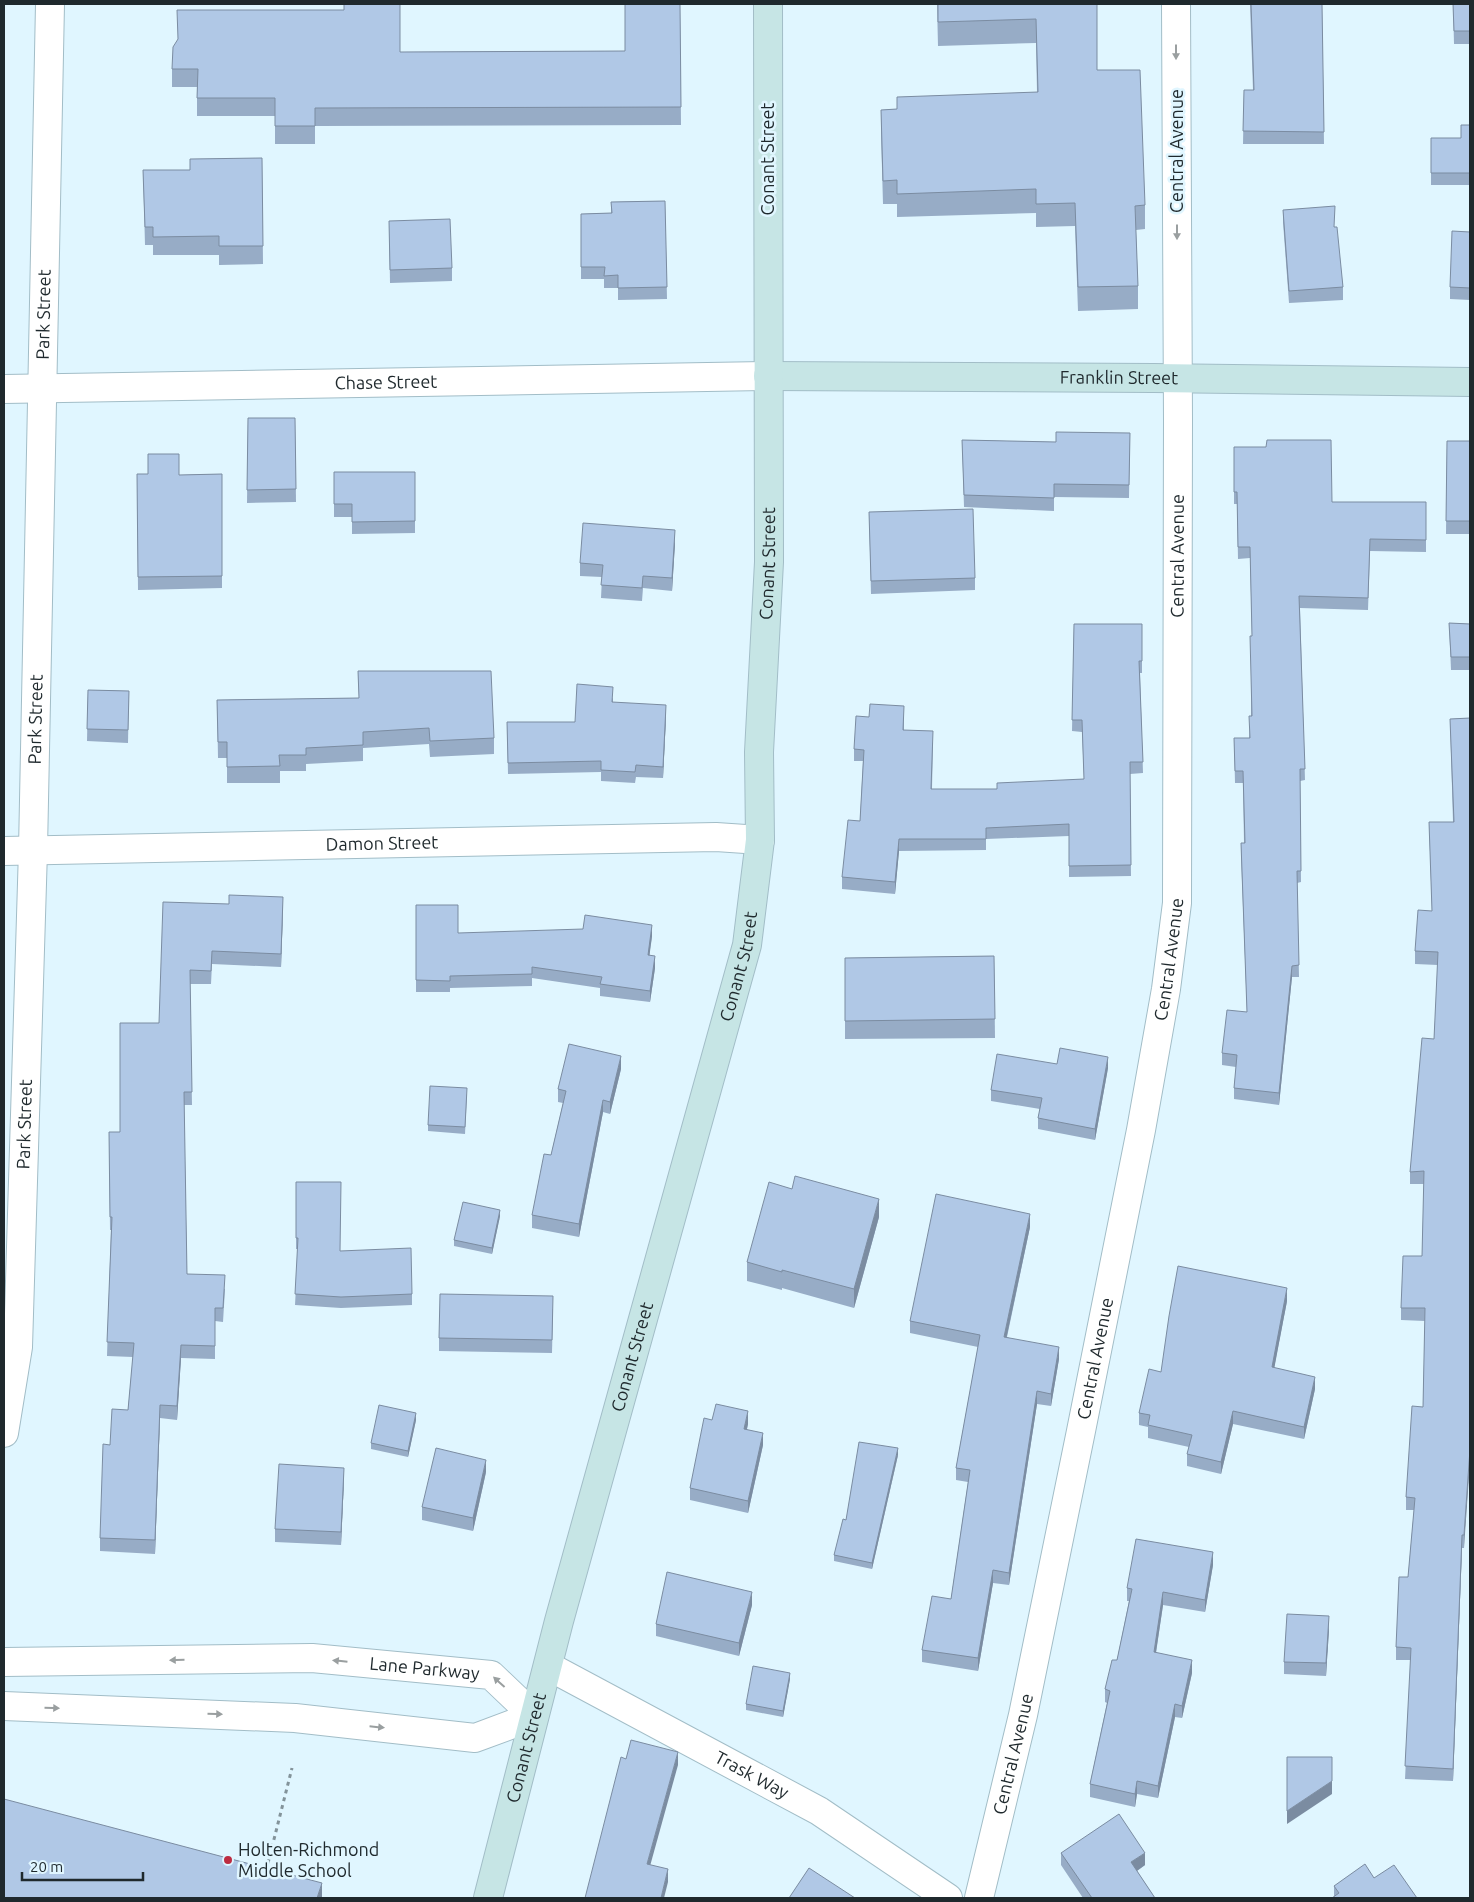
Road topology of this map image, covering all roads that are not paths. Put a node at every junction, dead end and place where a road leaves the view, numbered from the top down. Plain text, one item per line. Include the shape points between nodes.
1 (50, 4) edge
2 (768, 4) edge
3 (1176, 4) edge
4 (768, 376) junction
5 (1178, 378) junction
6 (1470, 382) edge
7 (4, 389) edge
8 (42, 389) junction
9 (760, 840) junction
10 (33, 850) junction
11 (4, 851) edge
12 (4, 1433) edge
13 (4, 1662) edge
14 (548, 1666) junction
15 (4, 1706) edge
16 (534, 1716) junction
17 (488, 1898) edge
18 (948, 1898) edge
19 (979, 1898) edge

1 - 8 street, Park Street
2 - 4 main road, Conant Street
3 -> 5 street, Central Avenue
4 - 5 main road, Franklin Street
4 - 8 street, Chase Street
4 - 9 main road, Conant Street via 769,562 759,752
5 - 6 main road, Franklin Street
5 - 19 street, Central Avenue via 1177,903 1166,989 1141,1130 1031,1673
7 - 8 street, Chase Street
8 - 10 street, Park Street
9 - 10 street, Damon Street via 716,837
9 - 14 main road, Conant Street via 747,945
10 - 11 street, Damon Street
10 - 12 street, Park Street via 18,1347
16 -> 13 street, Lane Parkway via 491,1675 312,1658
14 - 16 main road, Conant Street
14 - 18 street, Trask Way via 819,1811
15 -> 16 street via 295,1718 475,1738
16 - 17 main road, Conant Street

